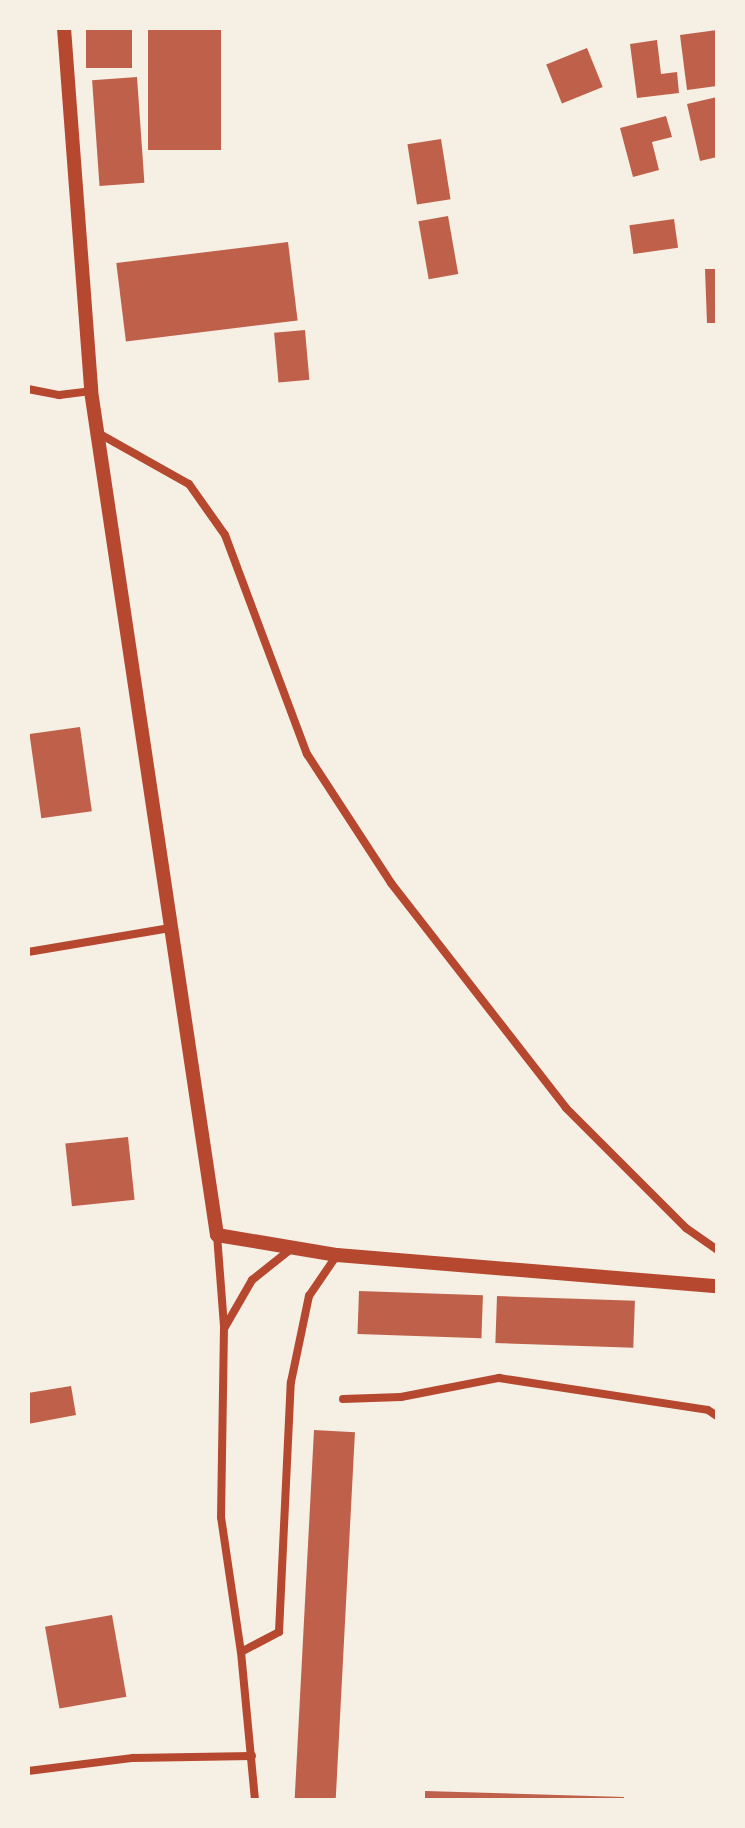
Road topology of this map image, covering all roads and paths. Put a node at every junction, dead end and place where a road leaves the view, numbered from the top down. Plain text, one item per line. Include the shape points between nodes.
1 (64, 28) edge
2 (28, 389) edge
3 (91, 391) junction
4 (97, 433) junction
5 (170, 928) junction
6 (28, 952) edge
7 (217, 1235) junction
8 (291, 1249) junction
9 (717, 1250) edge
10 (337, 1255) junction
11 (717, 1286) edge
12 (224, 1327) junction
13 (343, 1399) dead end
14 (717, 1416) edge
15 (241, 1652) junction
16 (252, 1756) junction
17 (28, 1771) edge
18 (255, 1800) edge

1 - 3 street
2 - 3 street via 59,395
3 - 4 street
4 - 5 street
4 - 9 street via 189,484 225,535 307,754 391,883 566,1108 686,1228
5 - 6 street
5 - 7 street
7 - 8 street
7 - 12 street
8 - 10 street
8 - 12 street via 252,1280
10 - 11 street
10 - 15 street via 309,1296 291,1382 279,1632
12 - 15 street via 221,1517
13 - 14 street via 401,1397 499,1378 708,1410
15 - 16 street
16 - 17 street via 133,1758
16 - 18 street

